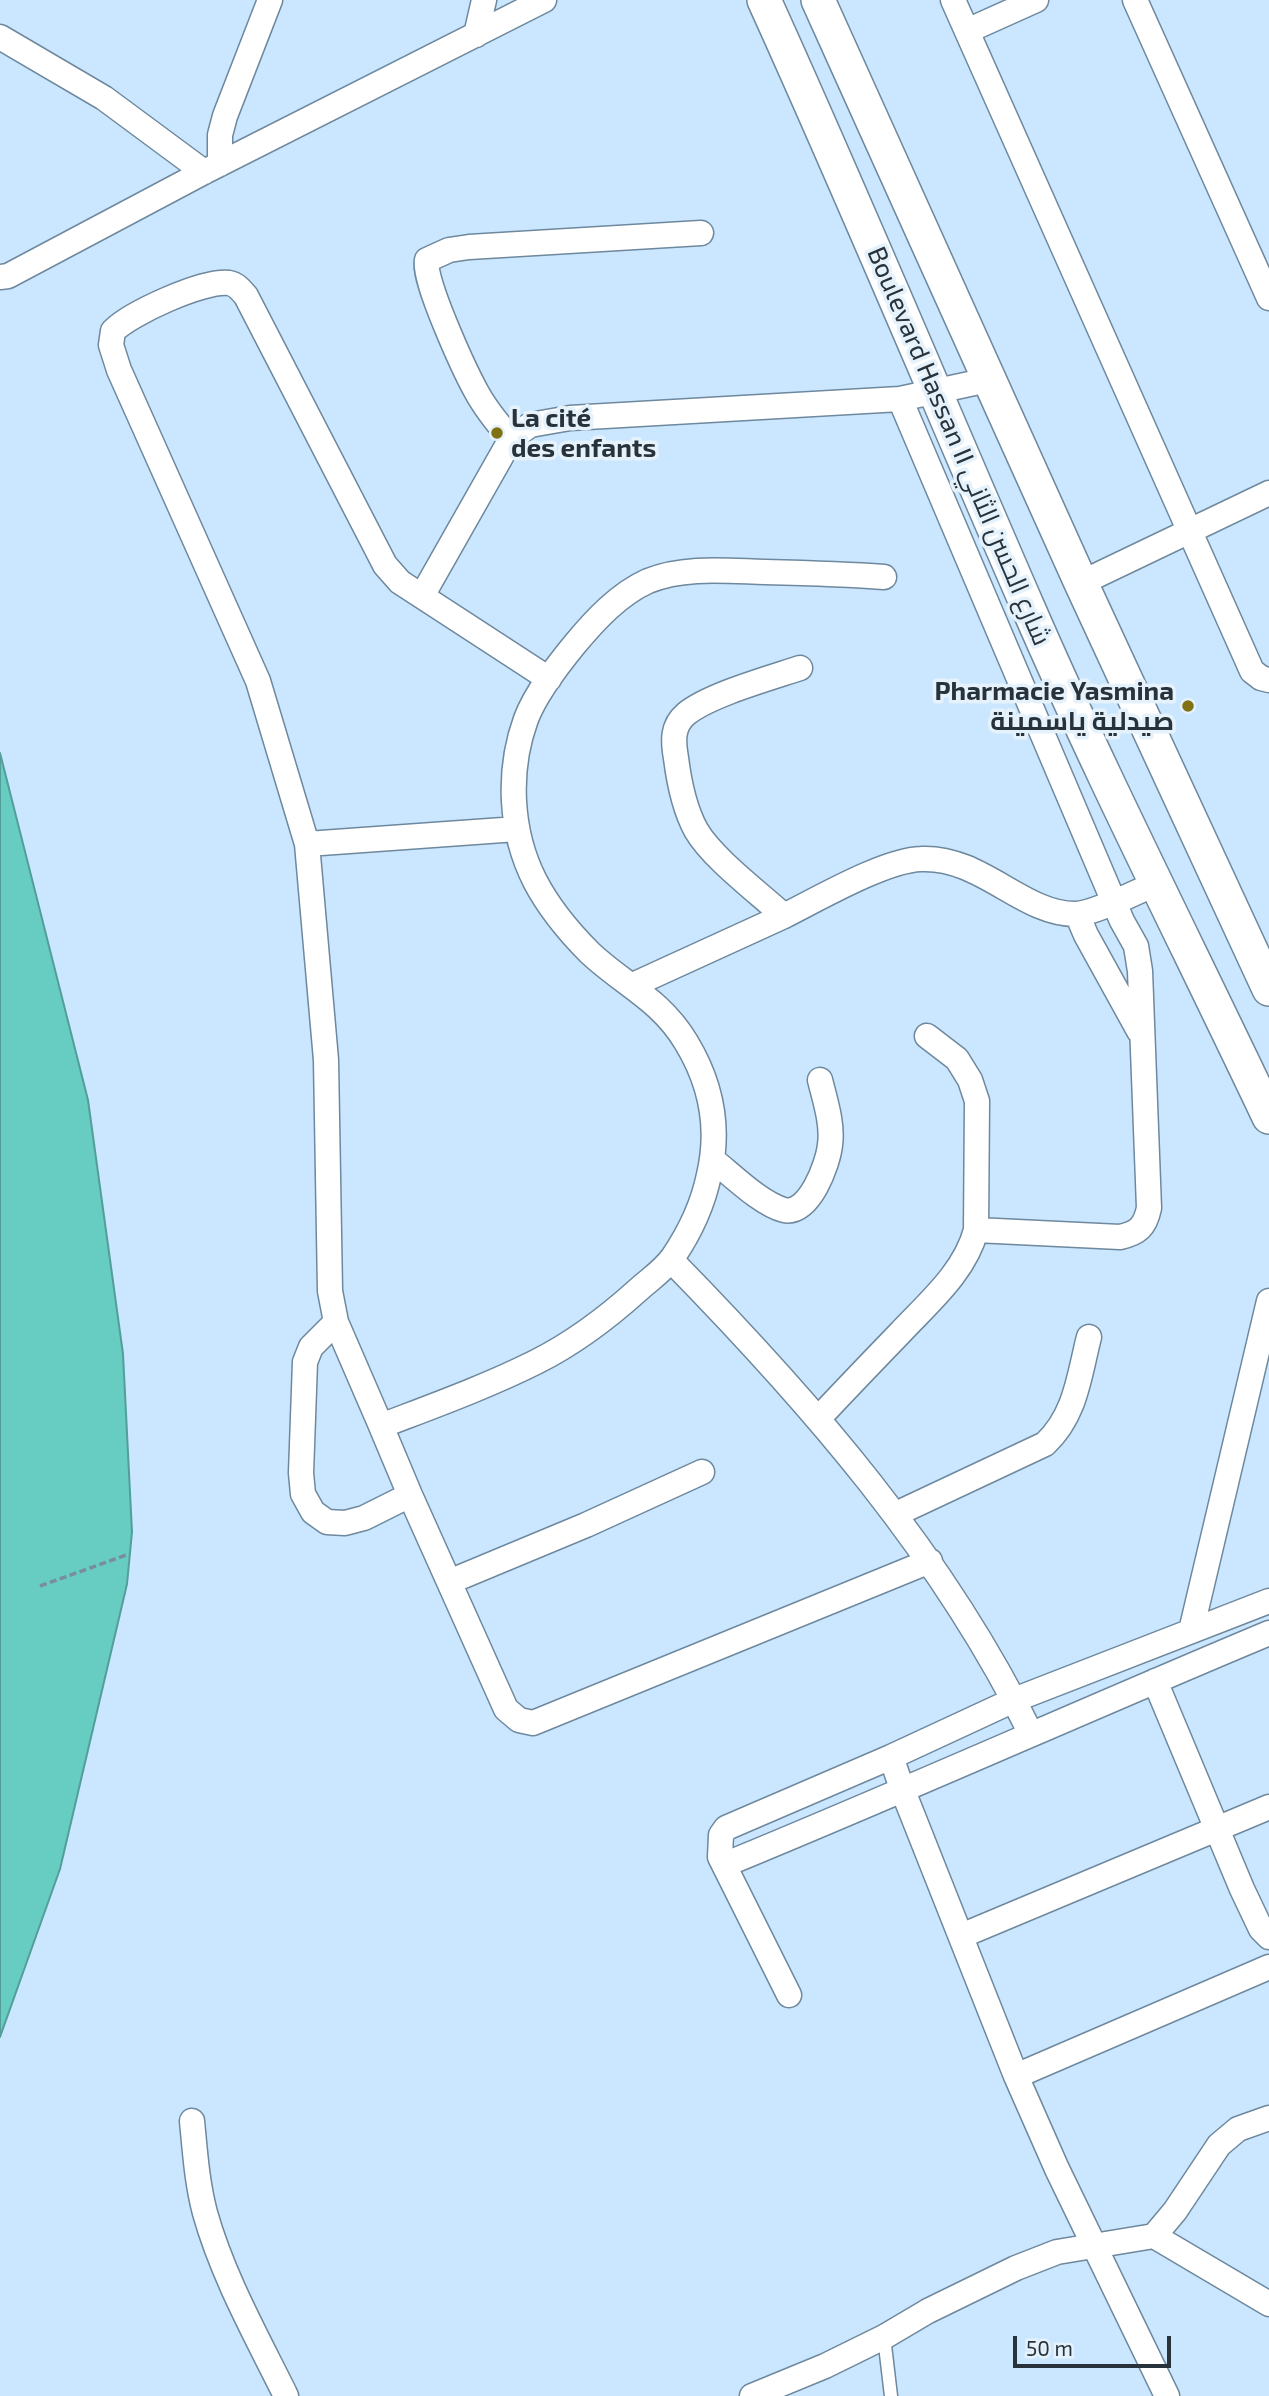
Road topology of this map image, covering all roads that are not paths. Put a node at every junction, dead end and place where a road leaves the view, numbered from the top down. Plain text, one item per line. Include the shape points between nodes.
1 (270, 0) edge
2 (484, 0) edge
3 (544, 0) edge
4 (764, 0) edge
5 (818, 0) edge
6 (953, 0) edge
7 (1036, 0) edge
8 (1135, 0) edge
9 (967, 31) junction
10 (476, 35) junction
11 (0, 37) edge
12 (212, 168) junction
13 (701, 233) dead end
14 (0, 277) edge
15 (1269, 298) edge
16 (988, 380) junction
17 (936, 392) junction
18 (900, 399) junction
19 (511, 439) junction
20 (1269, 494) edge
21 (1188, 531) junction
22 (884, 577) dead end
23 (1081, 583) junction
24 (422, 596) junction
25 (800, 668) dead end
26 (549, 678) junction
27 (1269, 680) edge
28 (517, 829) junction
29 (307, 844) junction
30 (1155, 884) junction
31 (1115, 901) junction
32 (1077, 914) junction
33 (784, 916) junction
34 (634, 985) junction
35 (1269, 989) edge
36 (926, 1036) dead end
37 (1143, 1036) junction
38 (820, 1080) dead end
39 (1269, 1117) edge
40 (713, 1160) junction
41 (976, 1230) junction
42 (671, 1261) junction
43 (1269, 1301) edge
44 (336, 1322) junction
45 (1089, 1337) dead end
46 (818, 1419) junction
47 (381, 1426) junction
48 (702, 1472) dead end
49 (410, 1495) junction
50 (897, 1514) junction
51 (930, 1561) junction
52 (449, 1582) junction
53 (1269, 1601) edge
54 (1191, 1631) junction
55 (1269, 1633) edge
56 (1155, 1681) junction
57 (1014, 1700) junction
58 (1031, 1734) junction
59 (891, 1757) junction
60 (903, 1791) junction
61 (1269, 1807) edge
62 (1217, 1829) junction
63 (724, 1865) junction
64 (961, 1936) junction
65 (1269, 1937) edge
66 (1269, 1967) edge
67 (789, 1995) dead end
68 (1016, 2076) junction
69 (1269, 2118) edge
70 (192, 2121) dead end
71 (1154, 2236) junction
72 (1094, 2245) junction
73 (1269, 2304) edge
74 (884, 2337) junction
75 (286, 2396) edge
76 (752, 2396) edge
77 (891, 2396) edge
78 (1167, 2396) edge

1 - 12 street via 225,116
2 - 10 street
3 - 10 street
4 - 17 main road, Boulevard Hassan II شارع الحسن الثاني
5 - 16 main road, Boulevard Hassan II شارع الحسن الثاني
6 - 9 street
7 - 9 street
8 - 15 street
9 - 21 street
10 - 12 street
11 - 12 street
12 - 14 street
13 - 19 street via 469,247 427,260 432,290 476,392
16 - 17 street
16 - 23 main road, Boulevard Hassan II شارع الحسن الثاني
17 - 18 street
17 - 30 main road, Boulevard Hassan II شارع الحسن الثاني via 1027,606
18 - 19 street via 570,418 530,425
18 - 31 street
19 - 24 street
20 - 21 street
21 - 23 street
21 - 27 street via 1252,671
22 - 26 street via 700,571 649,581 590,625
23 - 35 main road, Boulevard Hassan II شارع الحسن الثاني
24 - 26 street
24 - 29 street via 385,565 240,289 226,283 200,287 131,316 113,331 111,345 119,370 258,681
25 - 33 street via 687,713 674,730 678,776 696,830
26 - 28 street via 527,716 517,748 513,791
28 - 29 street
28 - 34 street via 534,880 559,919 592,954
29 - 44 street via 327,1060 328,1255
30 - 31 street
30 - 39 main road, Boulevard Hassan II شارع الحسن الثاني
31 - 32 street
31 - 37 street via 1136,946
32 - 33 street via 1041,906 957,863 921,859 855,881
32 - 37 street
33 - 34 street
34 - 40 street via 661,1009 699,1066 711,1098
36 - 41 street via 957,1059 977,1101
37 - 41 street via 1149,1208 1141,1229 1119,1237
38 - 40 street via 830,1144 824,1167 803,1206 785,1210 768,1202
40 - 42 street via 690,1229
41 - 46 street via 960,1267
42 - 46 street
42 - 47 street via 617,1309 536,1362
43 - 54 street
44 - 47 street
44 - 49 street via 311,1347 305,1362 303,1494 313,1512 327,1522 364,1518
45 - 50 street via 1069,1413 1045,1444
46 - 50 street
47 - 49 street
48 - 52 street
49 - 52 street
50 - 51 street
51 - 52 street via 533,1723 519,1720 506,1709
51 - 57 street
53 - 54 street
54 - 57 street
55 - 56 street
56 - 58 street
56 - 62 street
57 - 58 street
57 - 59 street
58 - 60 street
59 - 60 street
59 - 63 street via 726,1828 719,1845
60 - 63 street
60 - 64 street
61 - 62 street
62 - 64 street
62 - 65 street via 1261,1929
63 - 67 street
64 - 68 street
66 - 68 street
68 - 72 street
69 - 71 street via 1238,2129 1219,2145
70 - 75 street via 205,2211 221,2259
71 - 72 street
71 - 73 street
72 - 74 street via 1057,2252 1016,2268
72 - 78 street
74 - 76 street
74 - 77 lane

